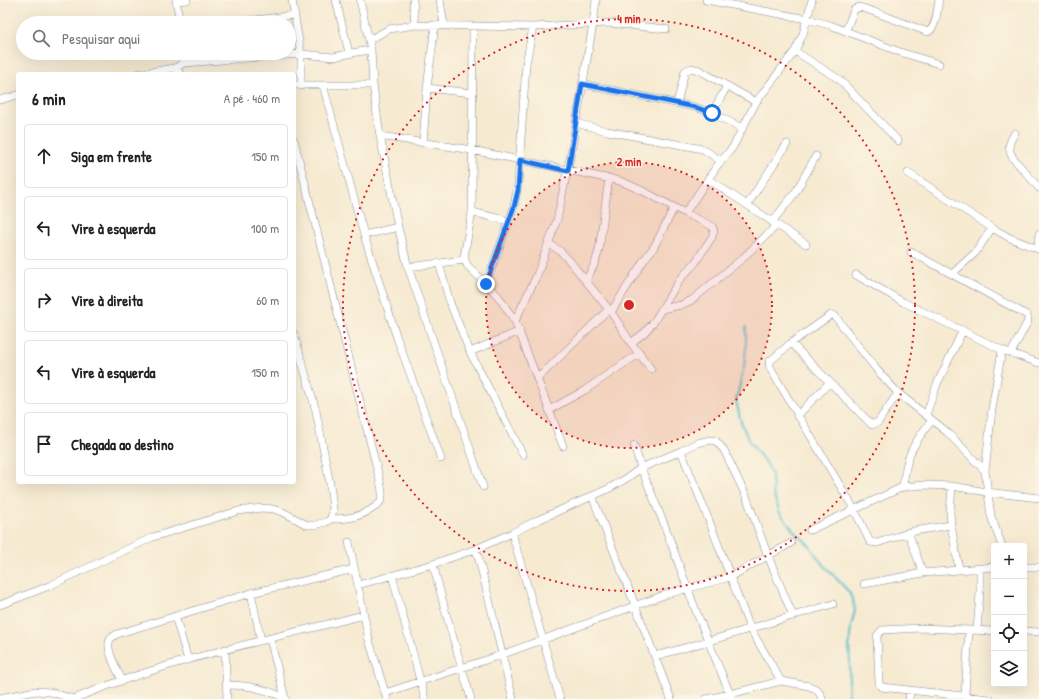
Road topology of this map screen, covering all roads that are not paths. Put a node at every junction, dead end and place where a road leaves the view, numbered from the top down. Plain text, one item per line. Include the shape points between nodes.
1 (187, 0) edge
2 (292, 0) edge
3 (336, 0) edge
4 (360, 0) edge
5 (413, 0) edge
6 (440, 0) edge
7 (596, 0) edge
8 (706, 0) edge
9 (812, 0) edge
10 (939, 0) edge
11 (176, 1) edge
12 (295, 15) joint
13 (179, 16) edge
14 (287, 16) edge
15 (807, 19) junction
16 (296, 23) edge
17 (593, 24) junction
18 (415, 25) junction
19 (434, 25) junction
20 (444, 25) junction
21 (473, 26) junction
22 (533, 26) junction
23 (666, 29) dead end
24 (846, 30) junction
25 (369, 40) junction
26 (371, 50) junction
27 (795, 51) junction
28 (349, 53) junction
29 (296, 54) edge
30 (300, 54) junction
31 (213, 60) edge
32 (184, 62) joint
33 (939, 64) dead end
34 (175, 68) junction
35 (149, 72) edge
36 (180, 72) edge
37 (582, 84) junction
38 (323, 85) junction
39 (373, 85) junction
40 (297, 86) edge
41 (727, 86) junction
42 (427, 88) junction
43 (472, 93) junction
44 (16, 96) edge
45 (0, 100) edge
46 (756, 102) junction
47 (676, 103) junction
48 (712, 113) junction
49 (576, 123) junction
50 (742, 128) junction
51 (1015, 133) dead end
52 (380, 136) junction
53 (898, 141) dead end
54 (423, 142) junction
55 (787, 144) dead end
56 (296, 148) edge
57 (472, 150) junction
58 (816, 156) dead end
59 (520, 160) junction
60 (721, 161) junction
61 (568, 171) junction
62 (908, 173) dead end
63 (609, 178) junction
64 (708, 179) junction
65 (1039, 188) edge
66 (747, 205) junction
67 (674, 208) junction
68 (472, 212) junction
69 (684, 213) junction
70 (508, 221) junction
71 (775, 224) junction
72 (398, 227) junction
73 (992, 228) junction
74 (1039, 234) edge
75 (364, 235) junction
76 (548, 244) junction
77 (806, 244) dead end
78 (1038, 249) edge
79 (911, 252) dead end
80 (464, 260) junction
81 (439, 263) junction
82 (408, 267) junction
83 (952, 274) junction
84 (856, 275) dead end
85 (586, 281) junction
86 (486, 284) junction
87 (662, 309) junction
88 (610, 311) junction
89 (515, 321) junction
90 (963, 330) junction
91 (520, 331) junction
92 (296, 341) edge
93 (631, 343) junction
94 (791, 343) junction
95 (1002, 350) junction
96 (470, 352) junction
97 (640, 353) junction
98 (1011, 354) junction
99 (1039, 363) edge
100 (651, 369) dead end
101 (537, 378) junction
102 (830, 382) junction
103 (898, 393) junction
104 (549, 410) junction
105 (926, 415) junction
106 (797, 416) junction
107 (932, 420) junction
108 (634, 444) dead end
109 (563, 446) dead end
110 (681, 451) junction
111 (523, 455) dead end
112 (441, 459) dead end
113 (641, 468) junction
114 (985, 471) junction
115 (952, 486) junction
116 (483, 487) dead end
117 (903, 487) junction
118 (987, 492) junction
119 (592, 496) junction
120 (1039, 498) edge
121 (854, 509) junction
122 (331, 519) junction
123 (951, 525) junction
124 (810, 530) dead end
125 (908, 532) junction
126 (512, 533) junction
127 (349, 542) dead end
128 (791, 543) dead end
129 (1001, 543) edge
130 (476, 549) junction
131 (768, 556) junction
132 (433, 564) junction
133 (991, 567) edge
134 (1027, 567) edge
135 (980, 568) junction
136 (1039, 568) edge
137 (354, 569) junction
138 (959, 569) junction
139 (923, 573) junction
140 (392, 576) junction
141 (730, 577) junction
142 (864, 584) dead end
143 (358, 585) junction
144 (688, 589) junction
145 (251, 593) junction
146 (833, 604) dead end
147 (0, 605) edge
148 (635, 605) junction
149 (364, 615) junction
150 (175, 616) junction
151 (793, 616) junction
152 (750, 628) junction
153 (973, 630) junction
154 (991, 631) edge
155 (1027, 631) edge
156 (1039, 632) edge
157 (270, 639) junction
158 (261, 640) junction
159 (544, 640) junction
160 (709, 642) junction
161 (225, 649) junction
162 (501, 655) junction
163 (655, 656) junction
164 (188, 660) junction
165 (461, 668) junction
166 (122, 680) junction
167 (781, 680) junction
168 (420, 681) junction
169 (227, 685) junction
170 (910, 691) junction
171 (965, 695) junction
172 (386, 696) edge
173 (731, 697) edge
174 (0, 698) edge
175 (227, 698) edge
176 (285, 698) edge
177 (74, 699) edge
178 (219, 699) edge
179 (425, 699) edge
180 (471, 699) edge
181 (513, 699) edge
182 (560, 699) edge
183 (671, 699) edge
184 (706, 699) edge
185 (822, 699) edge
186 (909, 699) edge
187 (990, 699) edge

1 - 11 street
2 - 12 street
3 - 28 street
4 - 25 street
5 - 18 street
6 - 20 street
7 - 17 street
8 - 15 street
9 - 15 street
10 - 24 street via 934,24 928,32 859,7 854,10
11 - 13 street
12 - 14 street
15 - 24 street
15 - 27 street
16 - 30 street
17 - 22 street
17 - 23 street
17 - 37 street
18 - 19 street
18 - 25 street via 389,29
19 - 20 street
19 - 42 street
20 - 21 street
21 - 22 street
21 - 43 street
22 - 59 street via 526,64
24 - 33 street via 900,52
25 - 26 street
26 - 28 street
26 - 39 street
27 - 46 street
27 - 53 street via 840,80
28 - 30 street via 334,58
29 - 30 street
30 - 40 street
31 - 32 street
32 - 34 street
34 - 35 street
34 - 36 street
37 - 47 street
37 - 49 street
38 - 39 street
38 - 40 street
38 - 75 street
39 - 52 street
41 - 46 street
41 - 47 street via 699,70 687,69
41 - 48 street
42 - 43 street
42 - 54 street
43 - 57 street
44 - 45 street
46 - 50 street
47 - 48 street
48 - 50 street
49 - 60 street via 703,149
49 - 61 street
50 - 60 street via 733,147
51 - 65 street via 1009,143 1010,153
52 - 54 street
52 - 72 street
54 - 57 street
55 - 66 street
56 - 122 street via 382,493 381,502 362,515
57 - 59 street
57 - 68 street
58 - 71 street
59 - 61 street
59 - 70 street via 516,198
60 - 64 street
61 - 63 street
61 - 76 street via 557,220
62 - 73 street
63 - 67 street via 643,190
63 - 85 street via 599,250
64 - 66 street
64 - 69 street
66 - 71 street
67 - 69 street
67 - 88 street via 654,247
68 - 70 street
68 - 80 street
69 - 87 street via 712,226 714,231
70 - 86 street
71 - 77 street
71 - 87 street via 743,258 692,300 681,306
72 - 75 street
72 - 82 street
73 - 78 street
73 - 83 street via 976,252
74 - 78 street
75 - 112 street via 397,338
76 - 85 street via 566,256
76 - 89 street via 537,275
79 - 83 street
80 - 81 street
80 - 86 street
81 - 82 street
81 - 96 street via 450,303
82 - 116 street
83 - 98 street via 1027,315 1028,321
84 - 90 street via 903,302
85 - 88 street
86 - 89 street via 498,296
87 - 93 street via 648,329
88 - 93 street
88 - 101 street
89 - 91 street
90 - 95 street
90 - 105 street via 937,384
91 - 96 street
91 - 101 street
92 - 122 street via 316,411 330,484 333,509
93 - 97 street
94 - 102 street
94 - 103 street via 834,315
94 - 106 street via 769,362 769,365
95 - 98 street
95 - 114 street
96 - 111 street
97 - 100 street
97 - 104 street via 585,390
98 - 99 street
101 - 104 street
102 - 103 street via 872,425 878,422
102 - 106 street
103 - 105 street
104 - 109 street
105 - 107 street
106 - 121 street
107 - 114 street
107 - 117 street via 916,440 909,454
108 - 113 street
110 - 113 street
110 - 131 street via 704,440 721,445 746,496
110 - 141 street
113 - 119 street via 621,482
113 - 144 street
114 - 118 street
115 - 117 street
115 - 118 street
115 - 123 street
117 - 121 street
118 - 120 street
118 - 129 street via 990,516
119 - 126 street
119 - 148 street
121 - 124 street
121 - 125 street via 870,542
122 - 147 street via 308,525 273,509 238,511 153,537 49,586
123 - 125 street
123 - 138 street
125 - 139 street
126 - 130 street
126 - 159 street
127 - 137 street
128 - 131 street
130 - 132 street
130 - 162 street via 488,591
131 - 141 street
131 - 151 street
132 - 140 street
132 - 165 street
133 - 135 street
134 - 136 street
135 - 138 street
135 - 153 street via 980,593
137 - 143 street
137 - 145 street
138 - 139 street
139 - 142 street
140 - 143 street
140 - 168 street
141 - 144 street
141 - 152 street
143 - 149 street
144 - 148 street
144 - 160 street
145 - 150 street
145 - 158 street
146 - 151 street
148 - 159 street
148 - 163 street
149 - 157 street
149 - 172 street
150 - 164 street
150 - 166 street via 111,638 110,651
151 - 152 street
152 - 160 street
152 - 167 street
153 - 154 street
153 - 170 street via 921,628 879,632 877,639 880,686
153 - 171 street
155 - 156 street
157 - 158 street
157 - 176 street
158 - 161 street
159 - 162 street
159 - 182 street
160 - 163 street
160 - 173 street
161 - 164 street
161 - 169 street
162 - 165 street
162 - 181 street
163 - 183 street
164 - 166 street
165 - 168 street
165 - 180 street
166 - 177 street
167 - 173 street
167 - 185 street via 816,689
168 - 172 street
168 - 179 street
169 - 175 street
169 - 176 street via 252,687
170 - 171 street
170 - 186 street
171 - 187 street
173 - 184 street
174 - 177 street via 36,691
175 - 178 street

